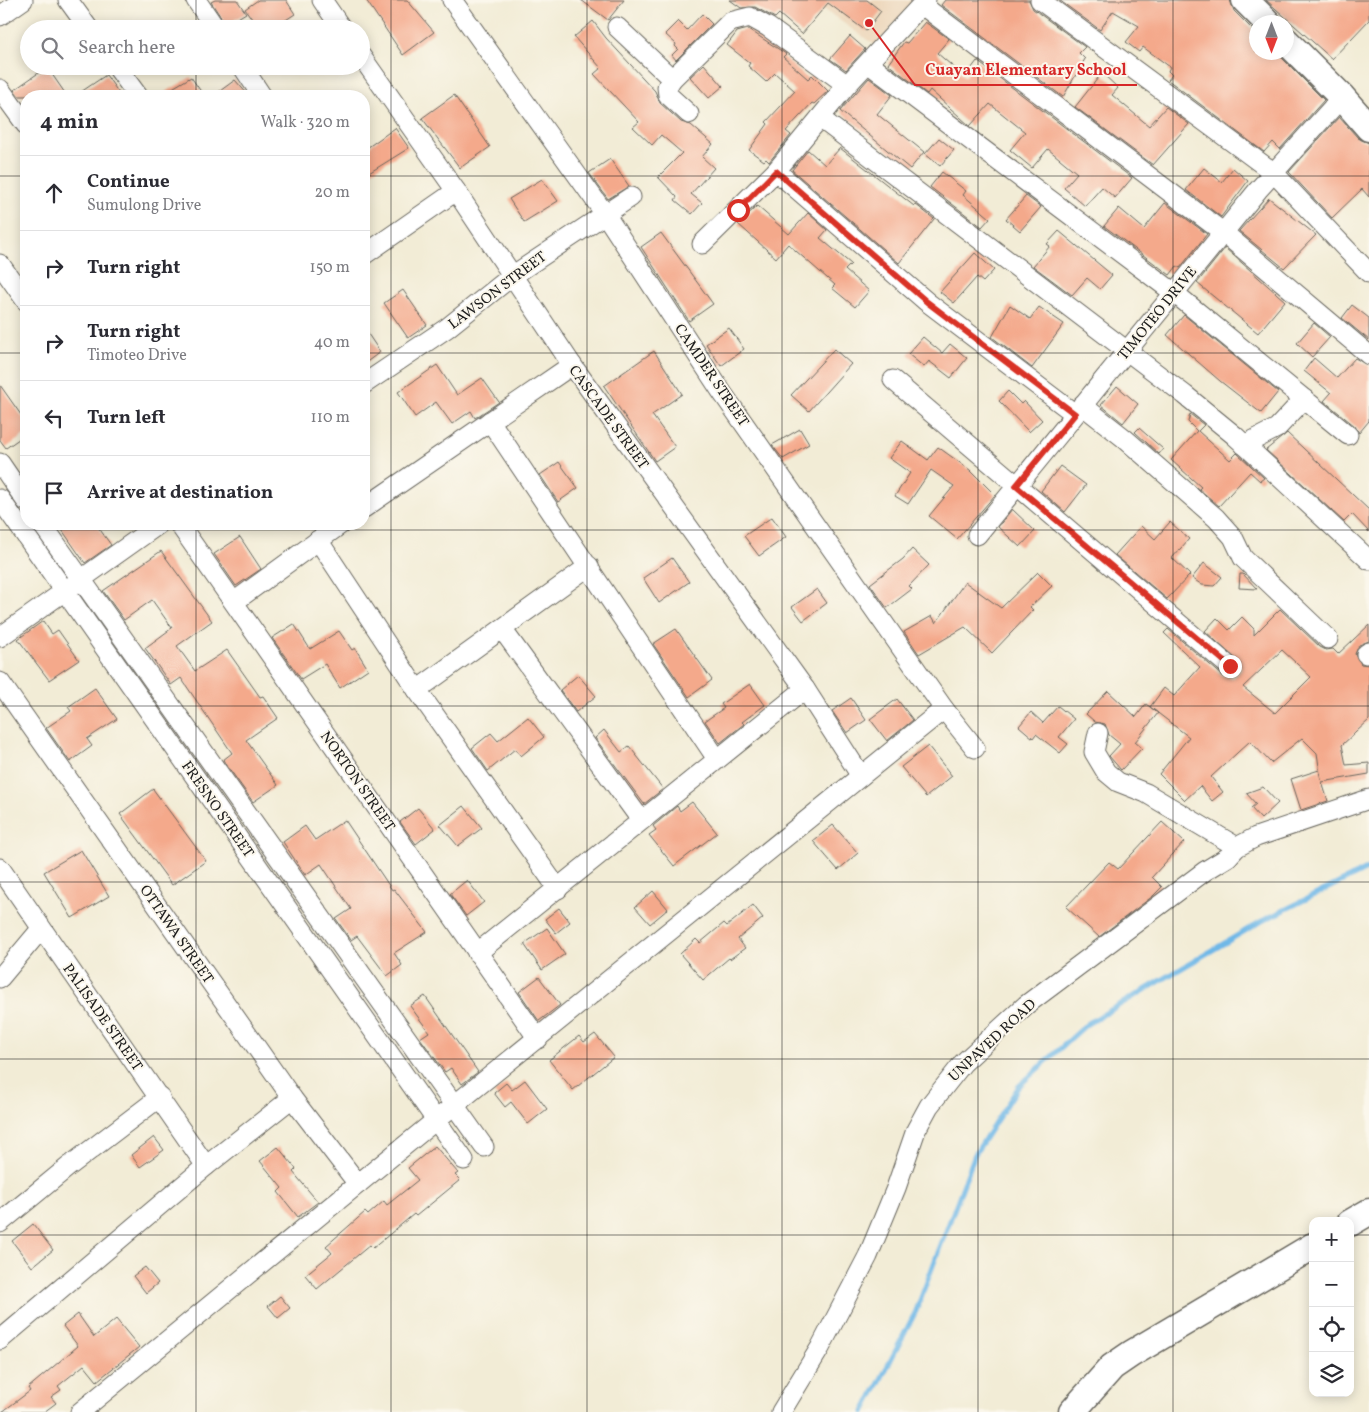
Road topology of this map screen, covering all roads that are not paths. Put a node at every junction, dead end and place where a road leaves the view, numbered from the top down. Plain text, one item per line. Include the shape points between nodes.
1 (23, 0) edge
2 (68, 0) edge
3 (196, 0) edge
4 (322, 0) edge
5 (452, 0) edge
6 (1040, 0) edge
7 (1245, 0) edge
8 (924, 3) edge
9 (1260, 15) edge
10 (0, 16) edge
11 (82, 20) edge
12 (210, 20) edge
13 (336, 20) edge
14 (617, 27) dead end
15 (1294, 49) edge
16 (869, 64) junction
17 (370, 69) edge
18 (123, 75) edge
19 (248, 75) edge
20 (672, 79) junction
21 (847, 85) junction
22 (0, 89) edge
23 (134, 90) edge
24 (258, 90) edge
25 (1342, 97) junction
26 (689, 114) dead end
27 (20, 117) edge
28 (820, 118) junction
29 (1369, 128) edge
30 (776, 171) junction
31 (1273, 172) junction
32 (456, 191) junction
33 (632, 197) dead end
34 (605, 214) junction
35 (1224, 233) junction
36 (702, 244) dead end
37 (370, 245) edge
38 (0, 264) edge
39 (1369, 273) edge
40 (512, 276) junction
41 (20, 292) edge
42 (1174, 292) junction
43 (1127, 349) junction
44 (1369, 355) edge
45 (572, 366) junction
46 (370, 380) edge
47 (894, 380) dead end
48 (1304, 399) junction
49 (1078, 409) junction
50 (490, 421) junction
51 (1348, 435) dead end
52 (1244, 445) junction
53 (0, 463) edge
54 (1016, 486) junction
55 (20, 492) edge
56 (0, 499) edge
57 (370, 504) edge
58 (20, 522) edge
59 (27, 530) edge
60 (45, 530) edge
61 (152, 530) edge
62 (183, 530) edge
63 (332, 530) edge
64 (977, 535) dead end
65 (318, 540) junction
66 (1369, 560) edge
67 (589, 566) junction
68 (74, 585) junction
69 (234, 602) junction
70 (502, 629) junction
71 (0, 637) edge
72 (1328, 639) dead end
73 (1230, 666) dead end
74 (0, 682) edge
75 (804, 689) junction
76 (417, 690) junction
77 (944, 709) junction
78 (1098, 733) dead end
79 (975, 748) dead end
80 (717, 759) junction
81 (861, 776) junction
82 (1369, 799) edge
83 (641, 820) junction
84 (1237, 847) junction
85 (0, 868) edge
86 (558, 889) junction
87 (41, 929) junction
88 (476, 953) junction
89 (0, 978) edge
90 (538, 1038) junction
91 (160, 1097) junction
92 (292, 1098) junction
93 (453, 1106) junction
94 (436, 1120) junction
95 (484, 1147) dead end
96 (464, 1160) dead end
97 (206, 1166) junction
98 (358, 1184) junction
99 (1369, 1212) edge
100 (1354, 1221) edge
101 (0, 1223) edge
102 (1309, 1248) edge
103 (0, 1340) edge
104 (80, 1412) edge
105 (782, 1412) edge
106 (1072, 1412) edge

1 - 10 street
2 - 11 street
3 - 12 street
4 - 13 street
5 - 34 street, CAMDER STREET
6 - 31 street
7 - 9 street
8 - 16 street
8 - 35 street
14 - 20 street
15 - 25 street
16 - 21 street
16 - 42 street
17 - 32 street, CASCADE STREET
18 - 23 street
19 - 24 street
20 - 21 street via 730,22 750,17
20 - 26 street via 667,87 668,95
21 - 28 street
22 - 27 street
25 - 29 street
25 - 31 street, TIMOTEO DRIVE
28 - 30 street
28 - 43 street
30 - 36 street
30 - 49 street via 927,302
31 - 35 street, TIMOTEO DRIVE
31 - 39 street
32 - 37 street
32 - 40 street, CASCADE STREET
33 - 34 street, LAWSON STREET
34 - 40 street, LAWSON STREET
34 - 77 street, CAMDER STREET via 721,391
35 - 42 street, TIMOTEO DRIVE
35 - 44 street
38 - 41 street
40 - 45 street, CASCADE STREET
40 - 46 street, LAWSON STREET via 447,328
42 - 43 street, TIMOTEO DRIVE
42 - 48 street
43 - 49 street, TIMOTEO DRIVE
43 - 52 street
45 - 50 street
45 - 75 street, CASCADE STREET
47 - 54 street
48 - 51 street
48 - 52 street via 1277,428
49 - 54 street, TIMOTEO DRIVE
49 - 72 street via 1124,438 1216,518 1233,537 1247,563
50 - 57 street
50 - 67 street
52 - 66 street
53 - 55 street
54 - 64 street, TIMOTEO DRIVE
54 - 73 street
56 - 58 street, FRESNO STREET
59 - 68 street, FRESNO STREET
60 - 68 street, FRESNO STREET
61 - 68 street
62 - 69 street, NORTON STREET
63 - 65 street
65 - 69 street
65 - 76 street
67 - 70 street
67 - 80 street
68 - 71 street
68 - 93 street, FRESNO STREET
68 - 94 street, FRESNO STREET
69 - 88 street, NORTON STREET
70 - 76 street
70 - 83 street
74 - 92 street, OTTAWA STREET
75 - 80 street
75 - 81 street, CASCADE STREET
76 - 86 street
77 - 79 street, CAMDER STREET
77 - 81 street
78 - 84 street via 1094,752 1106,772 1118,782 1146,793
80 - 83 street
81 - 90 street
82 - 84 street, UNPAVED ROAD via 1256,837
83 - 86 street
84 - 105 street, UNPAVED ROAD via 1228,857 1205,870 1066,978 1026,1005 964,1063 944,1087 916,1130 868,1256
85 - 87 street, PALISADE STREET
86 - 88 street
87 - 89 street
87 - 91 street, PALISADE STREET
88 - 90 street, NORTON STREET
90 - 93 street
91 - 97 street, PALISADE STREET
91 - 101 street
92 - 97 street
92 - 98 street, OTTAWA STREET
93 - 94 street
93 - 95 street, FRESNO STREET
94 - 96 street, FRESNO STREET
94 - 98 street
97 - 103 street
98 - 104 street
99 - 100 street
102 - 106 street via 1131,1354 1112,1368

